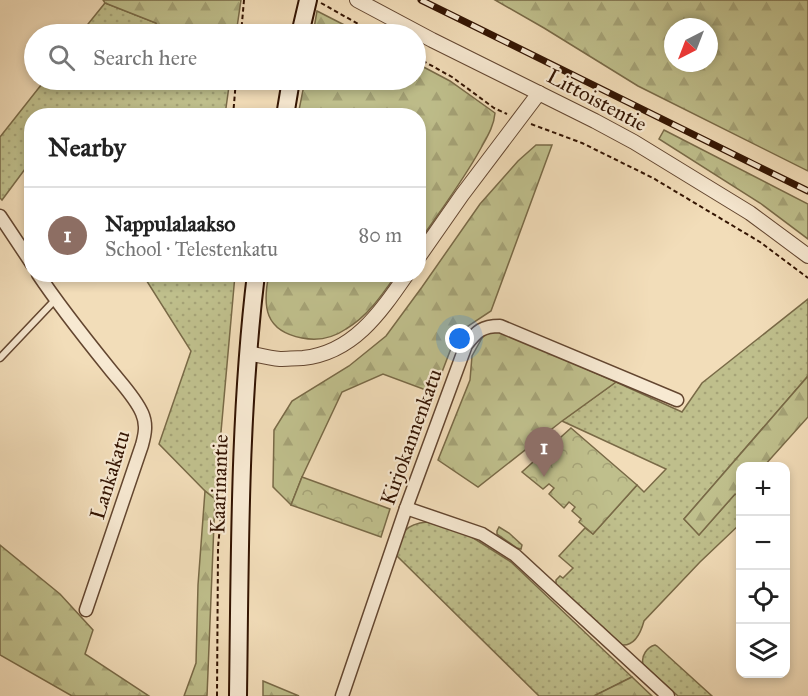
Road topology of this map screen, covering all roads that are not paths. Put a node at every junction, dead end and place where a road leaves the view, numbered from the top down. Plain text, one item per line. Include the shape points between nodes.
1 (308, 0) edge
2 (357, 0) edge
3 (302, 24) edge
4 (402, 24) edge
5 (426, 37) edge
6 (289, 90) edge
7 (539, 93) junction
8 (286, 108) edge
9 (0, 216) edge
10 (426, 247) edge
11 (24, 252) edge
12 (808, 256) edge
13 (44, 282) edge
14 (255, 282) edge
15 (401, 282) edge
16 (56, 300) junction
17 (248, 353) junction
18 (0, 358) edge
19 (677, 400) dead end
20 (406, 508) junction
21 (86, 610) dead end
22 (238, 696) edge
23 (342, 696) edge
24 (668, 696) edge

1 - 3 main road
2 - 4 street, Littoistentie
5 - 7 street, Littoistentie
6 - 8 main road
7 - 10 street
7 - 12 street, Littoistentie via 696,179
9 - 11 street
13 - 16 street, Lankakatu
14 - 17 main road, Kaarinantie
15 - 17 street via 369,324 339,348 315,357 281,359
16 - 18 lane
16 - 21 street, Lankakatu via 133,399 145,422 142,445
17 - 22 main road, Kaarinantie via 242,453
19 - 20 street, Kirjokannenkatu via 500,326 488,326 466,345
20 - 23 street, Kirjokannenkatu
20 - 24 street via 482,534 515,555

